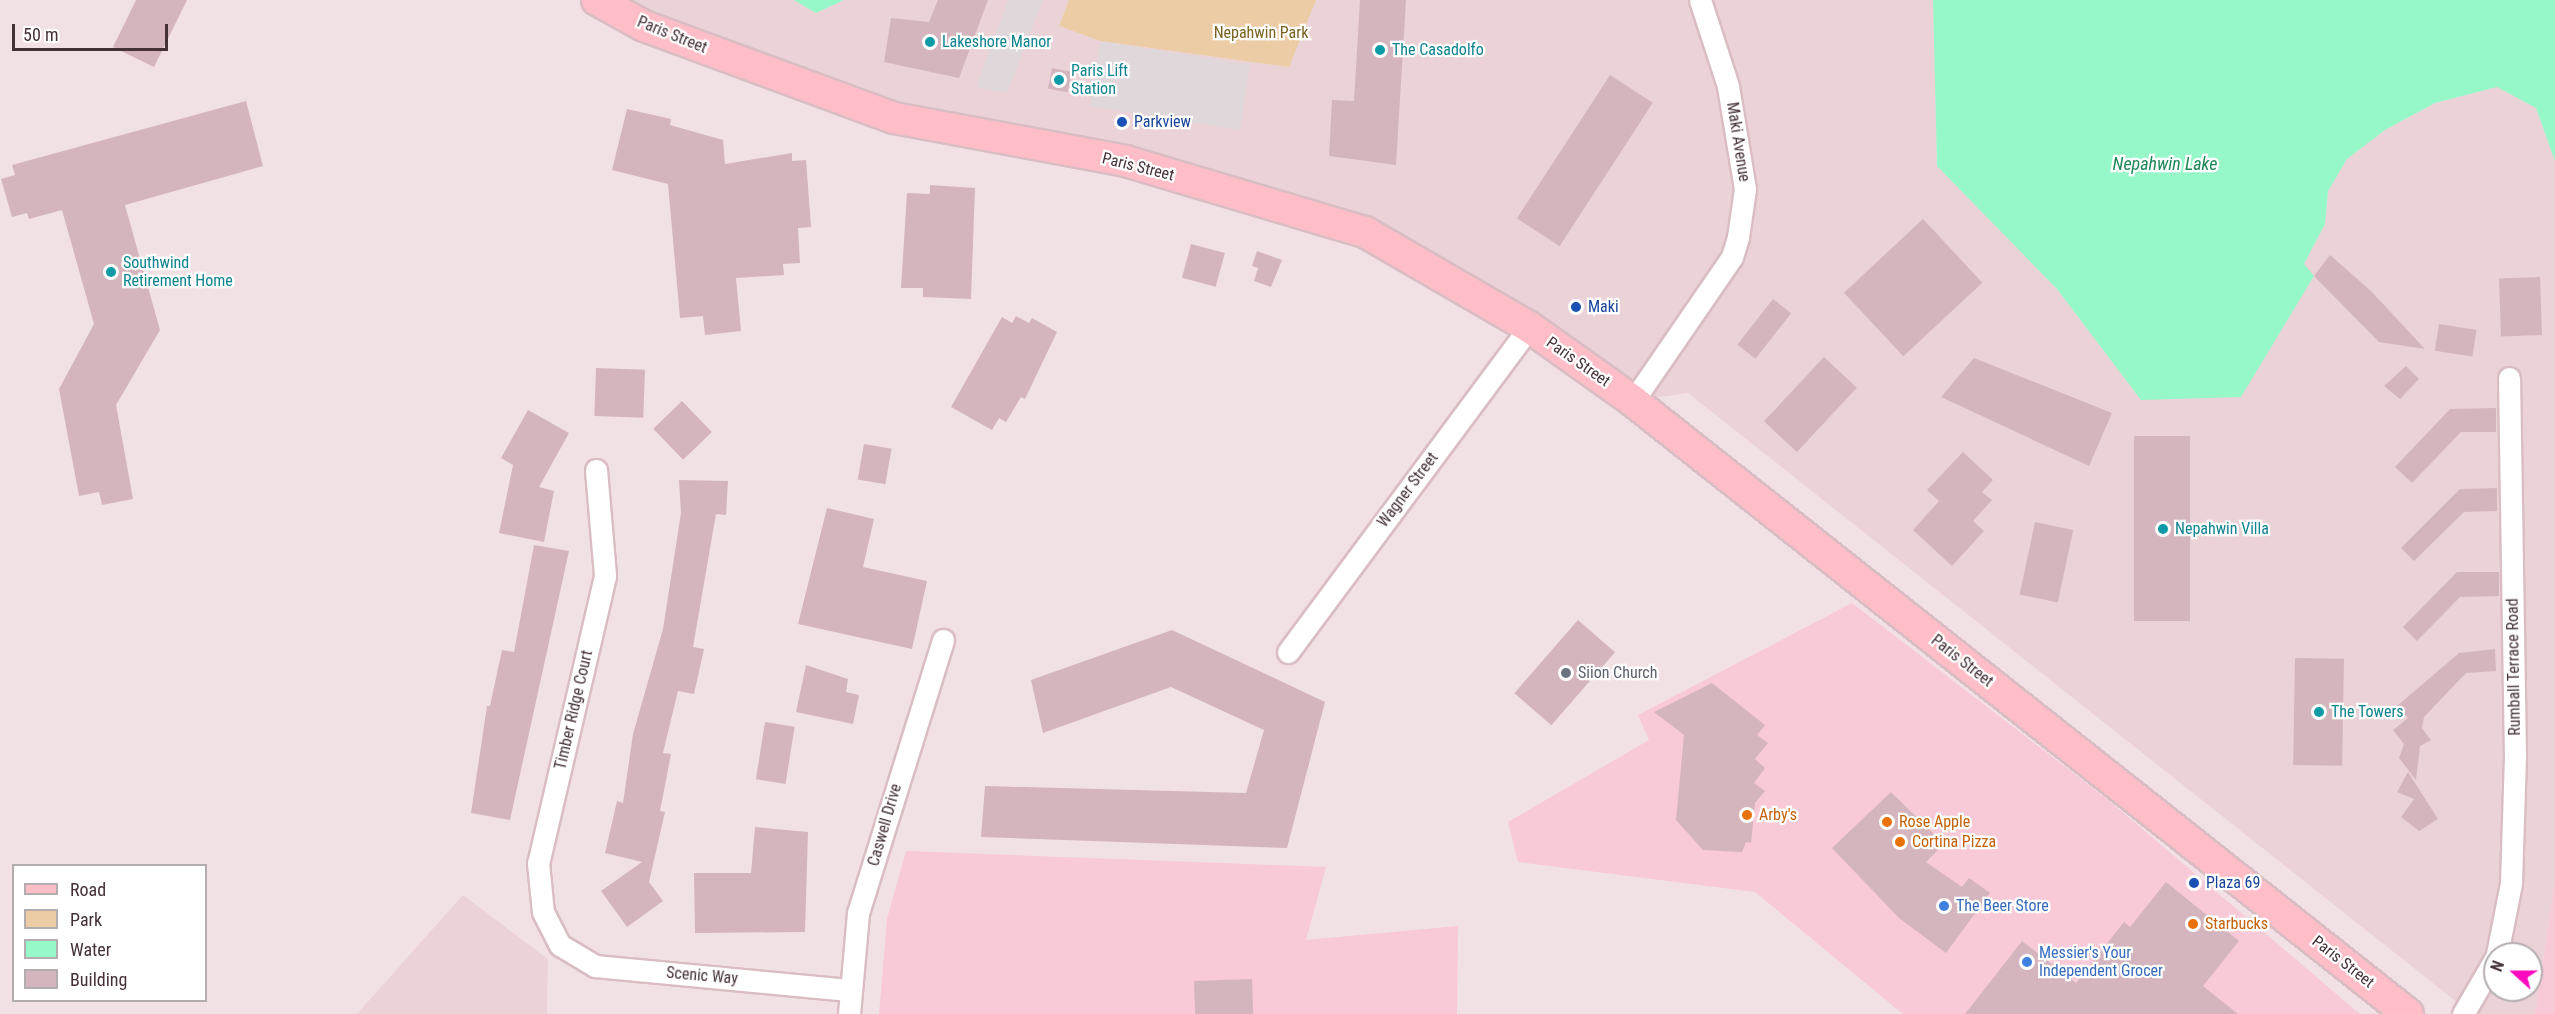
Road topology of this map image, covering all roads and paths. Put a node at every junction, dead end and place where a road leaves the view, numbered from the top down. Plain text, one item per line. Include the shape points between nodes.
1 (597, 0) edge
2 (1700, 0) edge
3 (1529, 327) junction
4 (2509, 378) dead end
5 (1633, 400) junction
6 (596, 470) dead end
7 (943, 640) dead end
8 (1288, 652) dead end
9 (2499, 942) edge
10 (560, 945) joint
11 (2483, 980) edge
12 (849, 990) junction
13 (849, 1014) edge
14 (2408, 1014) edge
15 (2463, 1014) edge

1 - 3 main road, Paris Street via 644,26 894,118 1125,161 1365,232
2 - 5 street, Maki Avenue via 1728,86 1744,177 1738,237 1732,257
3 - 5 main road, Paris Street
3 - 8 street, Wagner Street
4 - 9 street, Rumball Terrace Road via 2515,757 2511,883
5 - 14 main road, Paris Street
6 - 10 street, Timber Ridge Court via 605,576 538,864 543,912
7 - 12 street, Caswell Drive via 858,913
10 - 12 street, Scenic Way via 595,966
11 - 15 street
12 - 13 street, Caswell Drive

